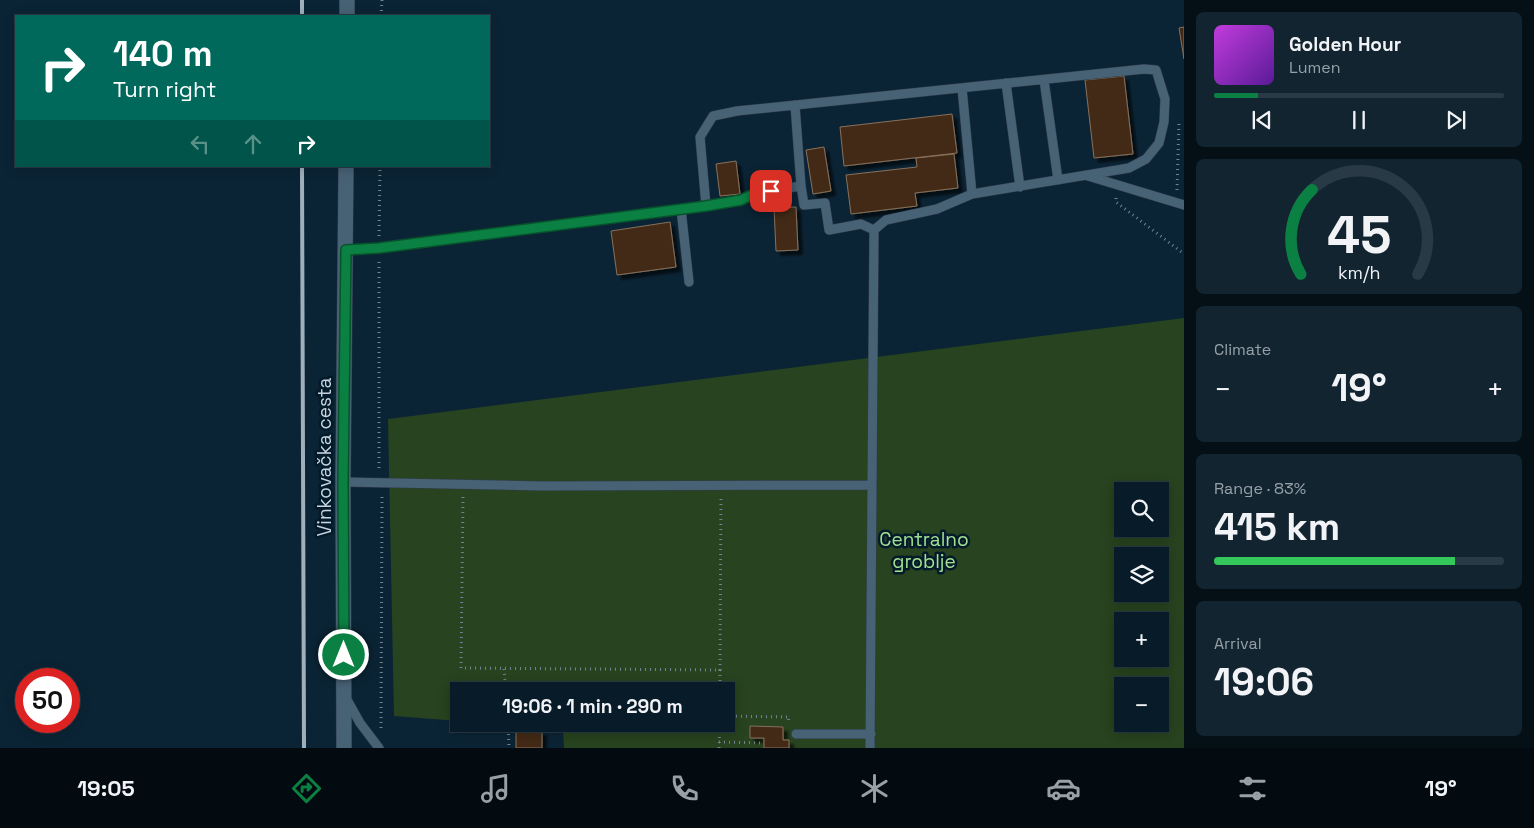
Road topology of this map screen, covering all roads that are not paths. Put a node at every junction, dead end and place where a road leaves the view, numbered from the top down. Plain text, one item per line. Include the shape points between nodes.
1 (347, 0) edge
2 (347, 15) edge
3 (1044, 80) junction
4 (1006, 84) junction
5 (962, 88) junction
6 (796, 105) junction
7 (346, 167) edge
8 (1085, 176) junction
9 (1058, 180) junction
10 (801, 186) junction
11 (1020, 187) junction
12 (972, 194) junction
13 (1180, 204) edge
14 (706, 206) junction
15 (681, 209) junction
16 (874, 230) junction
17 (346, 250) junction
18 (689, 282) dead end
19 (343, 482) junction
20 (872, 485) junction
21 (344, 693) junction
22 (796, 734) road end
23 (871, 734) junction
24 (344, 748) edge
25 (379, 748) edge
26 (870, 748) edge

1 - 2 main road
3 - 4 lane
3 - 8 lane via 1156,70 1165,99 1159,143 1146,159 1130,168
3 - 9 lane
4 - 5 lane
4 - 11 lane
5 - 6 lane
5 - 12 lane
6 - 10 lane
6 - 14 lane via 713,116 700,137
7 - 17 main road, Vinkovačka cesta
8 - 9 lane
8 - 13 lane
9 - 11 lane
10 - 14 lane
10 - 16 lane via 804,205 824,203 829,230 861,224
11 - 12 lane
12 - 16 lane via 936,209 886,220
14 - 15 lane
15 - 17 lane
15 - 18 lane
16 - 20 lane
17 - 19 main road, Vinkovačka cesta
19 - 20 lane via 561,486
19 - 21 main road, Vinkovačka cesta
20 - 23 lane
21 - 24 main road, Vinkovačka cesta
21 - 25 lane
22 - 23 lane
23 - 26 lane

